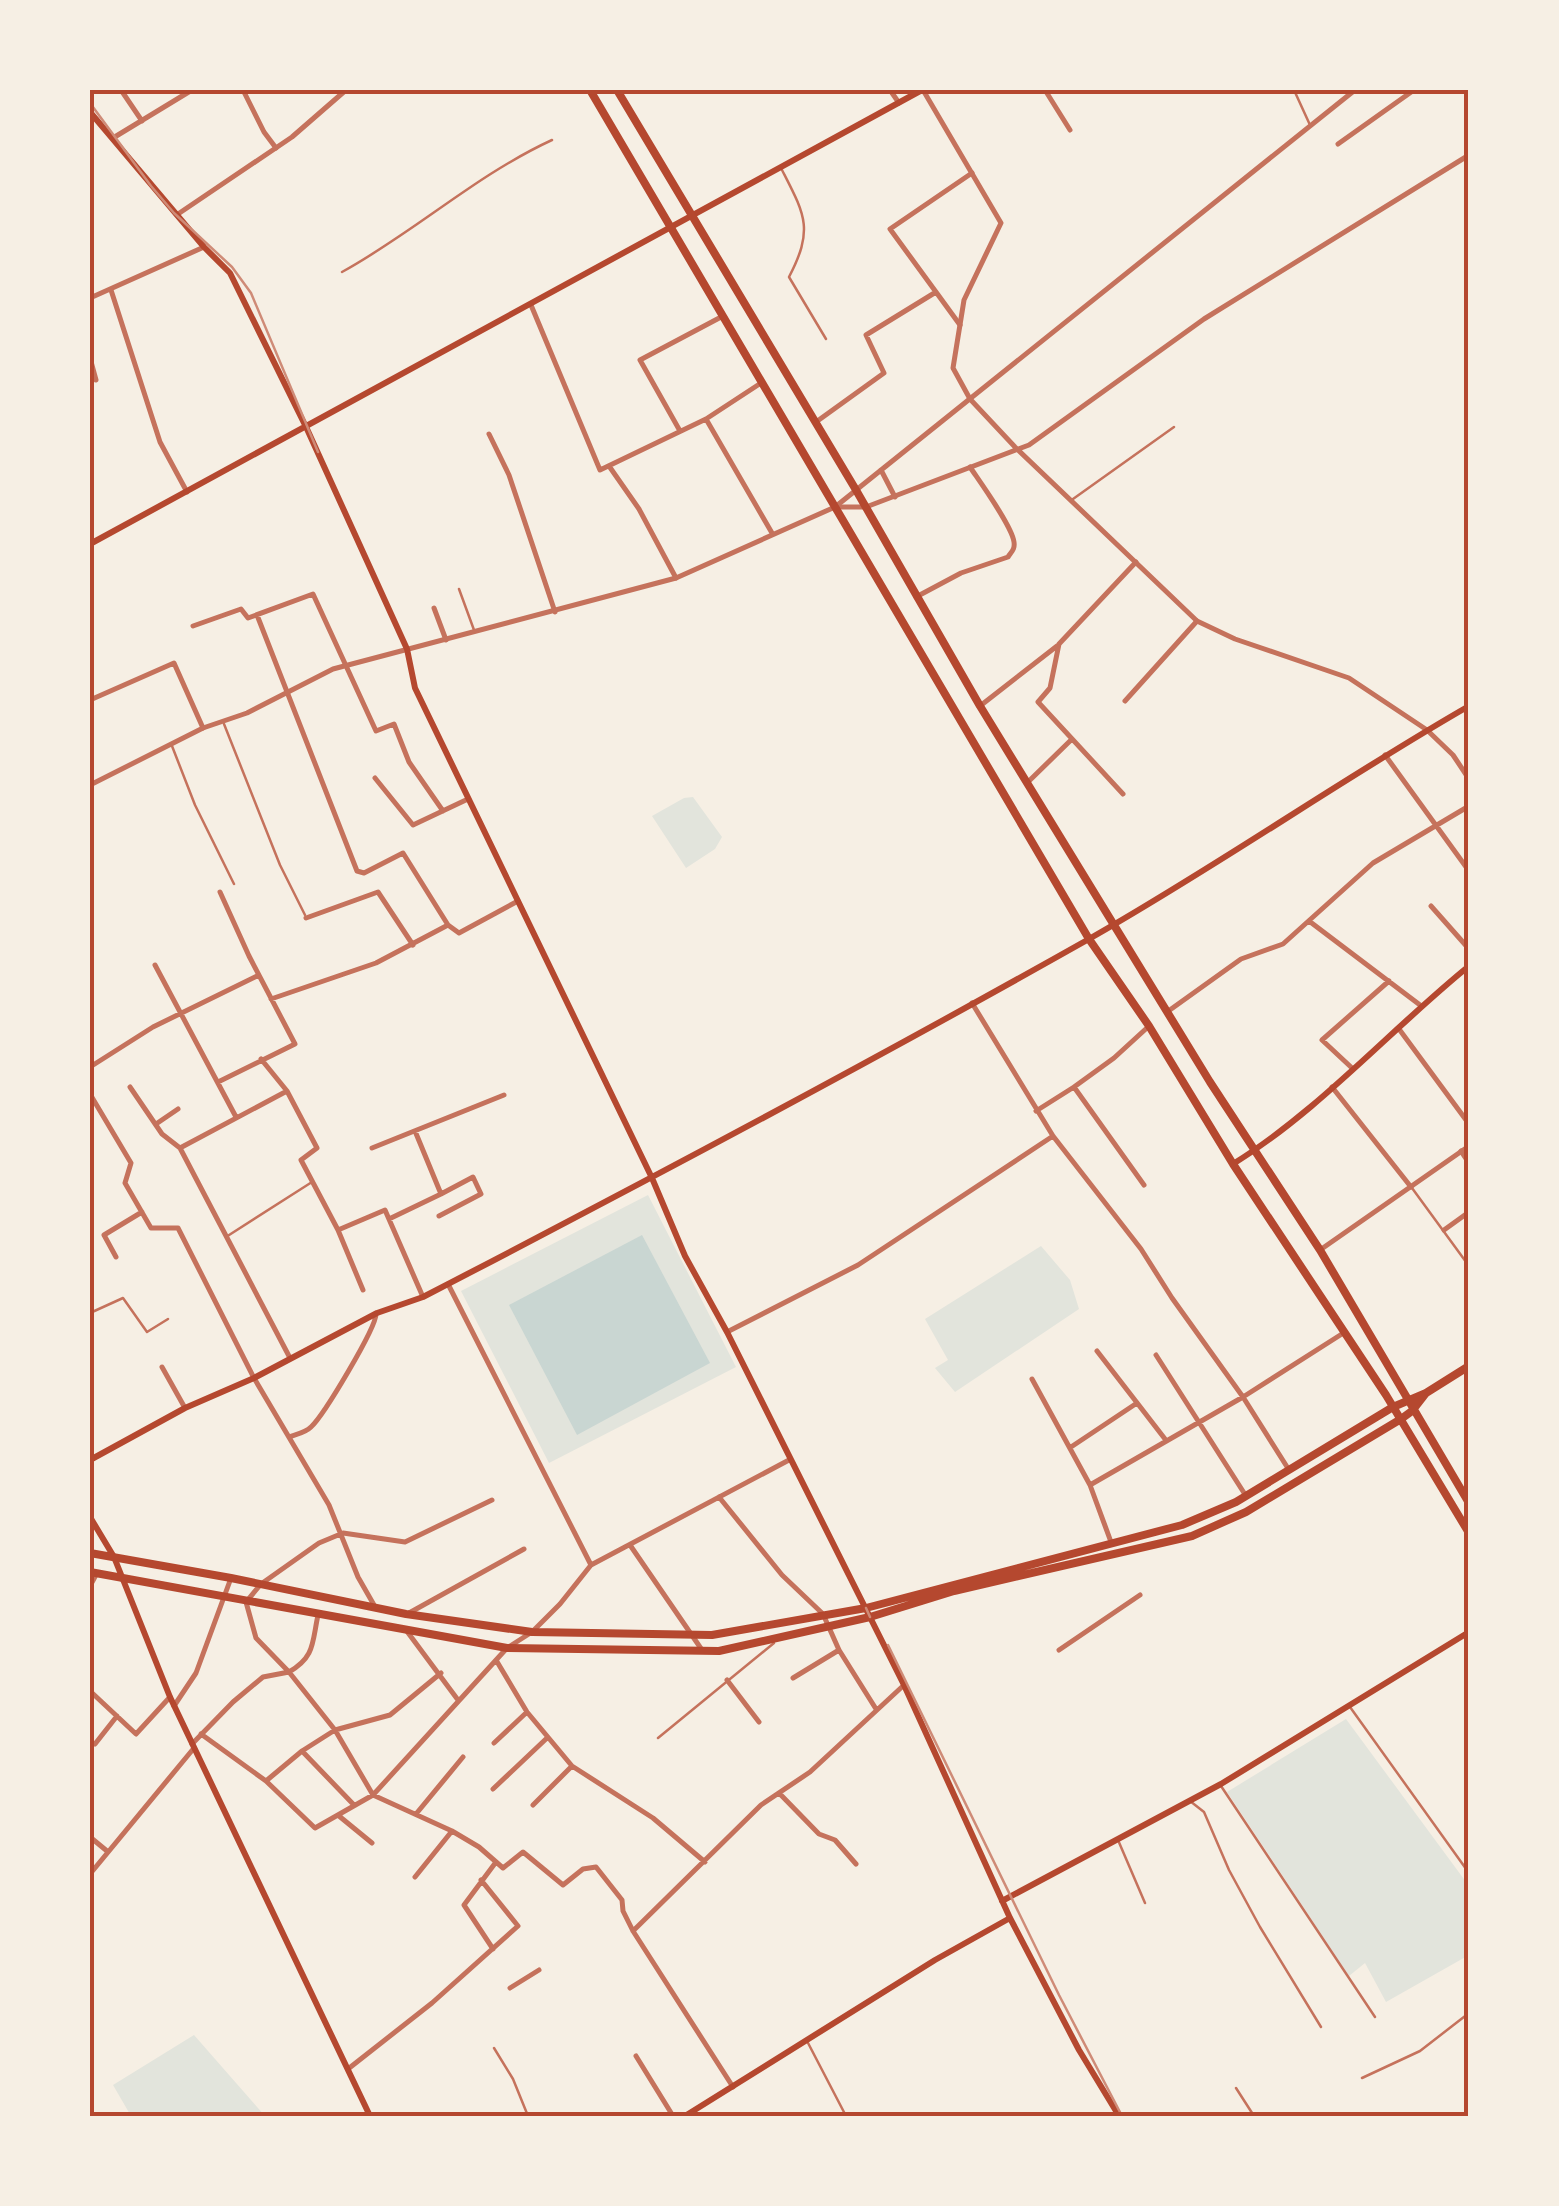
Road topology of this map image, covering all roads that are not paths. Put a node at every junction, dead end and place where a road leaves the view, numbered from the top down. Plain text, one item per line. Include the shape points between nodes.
1 (122, 90) edge
2 (192, 90) edge
3 (243, 90) edge
4 (346, 90) edge
5 (590, 90) edge
6 (617, 90) edge
7 (890, 90) edge
8 (923, 90) edge
9 (1045, 90) edge
10 (1294, 90) edge
11 (1355, 90) edge
12 (1414, 90) edge
13 (898, 103) junction
14 (90, 112) edge
15 (142, 121) junction
16 (1310, 126) junction
17 (1070, 130) dead end
18 (112, 139) junction
19 (552, 140) dead end
20 (1338, 144) dead end
21 (276, 148) junction
22 (1469, 155) edge
23 (781, 168) junction
24 (972, 173) junction
25 (178, 214) junction
26 (694, 216) junction
27 (672, 228) junction
28 (204, 247) junction
29 (342, 272) dead end
30 (111, 290) junction
31 (936, 292) junction
32 (90, 298) edge
33 (532, 305) junction
34 (723, 316) junction
35 (960, 325) junction
36 (826, 339) dead end
37 (90, 358) edge
38 (96, 380) dead end
39 (763, 382) junction
40 (970, 399) junction
41 (706, 419) junction
42 (816, 422) junction
43 (1174, 427) dead end
44 (306, 428) junction
45 (680, 431) junction
46 (489, 434) dead end
47 (1015, 448) junction
48 (609, 466) junction
49 (970, 466) junction
50 (881, 470) junction
51 (856, 490) junction
52 (188, 492) junction
53 (894, 497) junction
54 (1072, 500) junction
55 (836, 507) junction
56 (866, 507) junction
57 (772, 533) junction
58 (90, 544) edge
59 (1136, 562) junction
60 (676, 578) junction
61 (459, 589) dead end
62 (916, 597) junction
63 (434, 608) dead end
64 (555, 612) junction
65 (257, 615) junction
66 (1197, 620) junction
67 (193, 626) dead end
68 (475, 633) junction
69 (446, 640) junction
70 (1059, 644) junction
71 (407, 649) junction
72 (344, 666) junction
73 (287, 694) junction
74 (90, 700) edge
75 (1126, 700) dead end
76 (980, 706) junction
77 (1469, 706) edge
78 (224, 723) junction
79 (203, 728) junction
80 (1427, 730) junction
81 (1071, 740) junction
82 (171, 745) junction
83 (1385, 754) junction
84 (90, 772) edge
85 (375, 778) dead end
86 (1469, 779) edge
87 (1028, 782) junction
88 (92, 783) edge
89 (1122, 794) dead end
90 (468, 799) junction
91 (1469, 806) edge
92 (444, 810) junction
93 (1437, 824) junction
94 (1469, 871) edge
95 (234, 884) dead end
96 (220, 892) dead end
97 (518, 902) junction
98 (1431, 906) dead end
99 (306, 918) joint
100 (1309, 920) junction
101 (1113, 925) junction
102 (448, 926) junction
103 (1089, 939) junction
104 (413, 945) junction
105 (1469, 949) edge
106 (155, 965) dead end
107 (1469, 966) edge
108 (259, 974) junction
109 (1389, 981) junction
110 (272, 998) junction
111 (972, 1003) junction
112 (1420, 1005) junction
113 (182, 1012) junction
114 (1168, 1012) junction
115 (1149, 1026) junction
116 (1399, 1028) junction
117 (261, 1059) junction
118 (90, 1067) edge
119 (1352, 1068) junction
120 (218, 1082) junction
121 (130, 1086) dead end
122 (1074, 1087) junction
123 (1332, 1087) junction
124 (287, 1091) junction
125 (90, 1094) edge
126 (504, 1095) dead end
127 (178, 1109) dead end
128 (1036, 1111) junction
129 (236, 1117) junction
130 (156, 1124) junction
131 (1469, 1124) edge
132 (416, 1131) junction
133 (1053, 1136) junction
134 (1469, 1146) edge
135 (180, 1148) junction
136 (372, 1148) dead end
137 (1253, 1151) junction
138 (1461, 1152) junction
139 (1469, 1162) edge
140 (1233, 1164) junction
141 (652, 1178) junction
142 (313, 1181) junction
143 (1144, 1185) dead end
144 (1411, 1187) junction
145 (442, 1194) junction
146 (142, 1212) junction
147 (1469, 1212) edge
148 (439, 1216) dead end
149 (389, 1219) junction
150 (338, 1230) junction
151 (1444, 1230) junction
152 (226, 1238) junction
153 (1320, 1250) junction
154 (116, 1257) dead end
155 (1469, 1266) edge
156 (448, 1284) junction
157 (363, 1290) dead end
158 (423, 1297) junction
159 (90, 1313) edge
160 (376, 1314) junction
161 (168, 1319) dead end
162 (727, 1332) junction
163 (1345, 1332) junction
164 (1098, 1351) dead end
165 (1156, 1355) dead end
166 (290, 1358) junction
167 (1469, 1366) edge
168 (162, 1367) dead end
169 (254, 1378) junction
170 (1032, 1379) dead end
171 (1426, 1392) junction
172 (1244, 1397) junction
173 (1406, 1399) junction
174 (1137, 1403) junction
175 (1393, 1407) junction
176 (185, 1408) junction
177 (1401, 1419) junction
178 (1417, 1419) junction
179 (1199, 1420) junction
180 (289, 1436) junction
181 (1166, 1439) junction
182 (1071, 1447) junction
183 (90, 1460) edge
184 (789, 1460) junction
185 (1290, 1470) junction
186 (1090, 1485) junction
187 (1246, 1496) junction
188 (719, 1497) junction
189 (492, 1500) dead end
190 (1469, 1503) edge
191 (90, 1517) edge
192 (343, 1533) junction
193 (1469, 1533) edge
194 (1112, 1544) junction
195 (630, 1545) junction
196 (524, 1548) dead end
197 (90, 1553) edge
198 (114, 1558) junction
199 (591, 1565) junction
200 (94, 1572) edge
201 (122, 1578) junction
202 (231, 1578) junction
203 (261, 1584) junction
204 (90, 1586) edge
205 (1140, 1596) dead end
206 (224, 1597) junction
207 (246, 1602) junction
208 (376, 1609) junction
209 (868, 1612) junction
210 (406, 1614) junction
211 (823, 1614) junction
212 (318, 1616) junction
213 (826, 1627) junction
214 (406, 1630) junction
215 (532, 1632) junction
216 (1469, 1632) edge
217 (696, 1636) junction
218 (780, 1639) junction
219 (507, 1648) junction
220 (839, 1650) junction
221 (1059, 1650) dead end
222 (702, 1651) junction
223 (496, 1660) junction
224 (289, 1672) junction
225 (440, 1673) junction
226 (793, 1678) dead end
227 (727, 1680) junction
228 (904, 1684) junction
229 (90, 1690) edge
230 (170, 1697) junction
231 (458, 1701) junction
232 (174, 1706) junction
233 (1349, 1706) junction
234 (876, 1709) junction
235 (527, 1712) junction
236 (118, 1716) junction
237 (759, 1722) dead end
238 (335, 1730) junction
239 (202, 1734) junction
240 (547, 1738) junction
241 (658, 1738) dead end
242 (494, 1743) dead end
243 (96, 1744) dead end
244 (193, 1746) junction
245 (302, 1751) junction
246 (463, 1757) dead end
247 (572, 1766) junction
248 (266, 1781) junction
249 (1220, 1784) junction
250 (493, 1789) dead end
251 (779, 1793) junction
252 (373, 1795) junction
253 (1188, 1800) junction
254 (354, 1805) junction
255 (533, 1805) dead end
256 (416, 1814) junction
257 (339, 1816) junction
258 (452, 1831) junction
259 (90, 1837) edge
260 (1117, 1839) junction
261 (372, 1843) dead end
262 (107, 1852) junction
263 (496, 1862) junction
264 (704, 1862) junction
265 (856, 1864) dead end
266 (1469, 1873) edge
267 (90, 1874) edge
268 (414, 1877) dead end
269 (481, 1880) junction
270 (1006, 1899) junction
271 (1145, 1903) dead end
272 (1010, 1918) junction
273 (633, 1932) junction
274 (492, 1949) junction
275 (538, 1970) dead end
276 (510, 1988) dead end
277 (1469, 2013) edge
278 (1375, 2016) dead end
279 (1321, 2027) dead end
280 (806, 2040) junction
281 (494, 2048) dead end
282 (636, 2056) dead end
283 (348, 2069) junction
284 (1362, 2078) dead end
285 (733, 2087) junction
286 (1236, 2088) dead end
287 (370, 2116) edge
288 (528, 2116) edge
289 (673, 2116) edge
290 (686, 2116) edge
291 (846, 2116) edge
292 (1119, 2116) edge
293 (1254, 2116) edge

1 - 15 street
2 - 15 street
3 - 21 street
4 - 21 street
5 - 27 main road
6 - 26 main road
7 - 13 street
8 - 13 main road
8 - 24 street
9 - 17 street
10 - 16 lane
11 - 16 street
12 - 20 street
13 - 23 main road
14 - 18 main road
15 - 18 street
16 - 40 street
18 - 25 main road
19 - 29 lane via 509,160
21 - 25 street
22 - 47 street via 1223,307 1029,445
23 - 26 main road
23 - 36 lane via 804,214 802,252 789,277
24 - 31 street via 890,228
24 - 35 street via 1001,223 964,300
25 - 28 main road
26 - 27 main road
26 - 42 main road
27 - 33 main road
27 - 34 main road
28 - 30 street
28 - 44 main road via 230,273
30 - 32 street
30 - 52 street via 160,442
31 - 35 street
31 - 42 street via 866,336 884,373
33 - 44 main road
33 - 48 street via 600,470
34 - 39 main road
34 - 45 street via 640,360
35 - 40 street via 952,368
37 - 38 street
39 - 41 street
39 - 55 main road
40 - 47 street
40 - 50 street
41 - 45 street
41 - 57 street
42 - 51 main road
43 - 54 lane
44 - 52 main road
44 - 71 main road
45 - 48 street
46 - 64 street
47 - 49 street
47 - 54 street
48 - 60 street
49 - 53 street
49 - 62 street via 1009,530 1013,551
50 - 51 street
50 - 53 street
51 - 55 street
51 - 56 main road
52 - 58 main road
53 - 56 street
54 - 59 street
55 - 56 street
55 - 57 street
55 - 103 main road
56 - 62 main road
57 - 60 street
59 - 66 street
59 - 70 street
60 - 64 street
61 - 68 lane
62 - 76 main road
63 - 69 street
64 - 68 street
65 - 67 street via 248,618 240,609
65 - 72 street via 313,594
65 - 73 street
66 - 75 street
66 - 80 street via 1349,678
68 - 69 street
69 - 71 street
70 - 76 street
70 - 81 street via 1050,688 1038,702
71 - 72 street
71 - 90 main road via 415,688
72 - 73 street
72 - 92 street via 376,731 394,724 409,762
73 - 78 street
73 - 102 street via 359,874 403,853
74 - 79 street via 174,663
76 - 87 main road
77 - 80 main road
78 - 79 street
78 - 99 lane
79 - 82 street
80 - 83 main road
80 - 86 street
81 - 87 street
81 - 89 street
82 - 88 street
82 - 95 lane
83 - 93 street
83 - 101 main road
84 - 88 street
85 - 92 street via 413,825
87 - 101 main road
90 - 92 street
90 - 97 main road
91 - 93 street
93 - 94 street
93 - 100 street via 1373,863
96 - 108 street
97 - 102 street via 459,934
97 - 141 main road
98 - 105 street
99 - 104 street via 374,892
100 - 109 street
100 - 114 street via 1283,944 1241,959
101 - 103 main road
101 - 114 main road
102 - 104 street
103 - 111 main road
103 - 115 main road
104 - 110 street
106 - 113 street
107 - 112 main road
108 - 110 street
108 - 113 street
109 - 112 street
109 - 119 street via 1322,1040
110 - 117 street via 295,1044
111 - 128 street
111 - 141 main road
112 - 116 main road
113 - 118 street
113 - 120 street
114 - 137 main road
115 - 122 street
115 - 140 main road
116 - 119 main road
116 - 131 street
117 - 120 street
117 - 124 street
119 - 123 main road
120 - 129 street
121 - 130 street
122 - 128 street
122 - 143 street
123 - 137 main road
123 - 144 street
124 - 129 street
124 - 142 street via 317,1148 300,1160
125 - 146 street via 131,1163 125,1183
126 - 132 street
127 - 130 street
128 - 133 street
129 - 135 street
130 - 135 street
132 - 136 street
132 - 145 street
133 - 162 street via 858,1265
133 - 172 street
134 - 138 street
135 - 152 street
137 - 140 main road
137 - 153 main road
138 - 139 street
138 - 144 street
140 - 163 main road
141 - 156 main road
141 - 162 main road
142 - 150 street
142 - 152 lane
144 - 151 lane
144 - 153 street
145 - 148 street via 473,1177 480,1194
145 - 149 street
146 - 154 street via 104,1234
146 - 169 street via 152,1228 178,1228
147 - 151 street
149 - 150 street via 385,1210
149 - 158 street
150 - 157 street
151 - 155 lane
152 - 166 street
153 - 173 main road
156 - 158 main road
156 - 199 street
158 - 160 main road
159 - 161 lane via 123,1298 147,1332
160 - 166 main road
160 - 180 street via 327,1409 307,1431
162 - 184 main road
163 - 172 street
163 - 175 main road
164 - 174 street
165 - 179 street
166 - 169 main road
167 - 171 main road
168 - 176 street
169 - 176 main road
169 - 180 street
170 - 182 street
171 - 173 main road
171 - 178 main road
172 - 179 street
172 - 185 street
173 - 175 main road
173 - 178 main road
174 - 181 street
174 - 182 street
175 - 177 main road
175 - 185 main road
176 - 183 main road
177 - 178 main road
177 - 193 main road
177 - 209 main road via 1246,1512 1192,1536
178 - 190 main road
179 - 181 street
179 - 187 street
180 - 192 street
181 - 186 street
182 - 186 street
184 - 188 street
184 - 209 main road
185 - 187 main road
186 - 194 street
187 - 194 main road via 1182,1525
188 - 195 street
188 - 211 street
189 - 192 street via 405,1542
191 - 198 main road
192 - 203 street
192 - 208 street
194 - 209 main road
195 - 199 street
195 - 217 street
196 - 210 street
197 - 198 main road
198 - 201 main road
198 - 202 main road
199 - 215 street
200 - 201 main road
200 - 204 street
201 - 206 main road
201 - 230 main road
202 - 203 main road
202 - 206 street
203 - 207 street
203 - 208 main road
205 - 221 street
206 - 207 main road
206 - 232 street via 196,1674
207 - 212 main road
207 - 224 street via 256,1638
208 - 210 main road
209 - 211 main road
209 - 213 main road
209 - 228 main road
210 - 215 main road
211 - 213 street
211 - 217 main road
212 - 214 main road
212 - 224 street via 310,1654
213 - 218 main road
213 - 220 street
214 - 219 main road
214 - 225 street
215 - 217 main road
215 - 219 street
216 - 233 main road
217 - 222 street
218 - 222 main road
218 - 227 lane
219 - 222 main road
219 - 223 street
220 - 226 street
220 - 234 street
223 - 231 street
223 - 235 street
224 - 238 street
224 - 239 street via 264,1677
225 - 231 street
225 - 238 street via 390,1715
227 - 237 street
227 - 241 lane
228 - 234 street
228 - 270 main road
229 - 236 street
230 - 232 main road
230 - 236 street via 136,1734
231 - 252 street
232 - 244 main road
233 - 249 main road
233 - 266 lane
234 - 251 street
235 - 240 street
235 - 242 street
236 - 243 street
238 - 245 street
238 - 252 street
239 - 244 street
239 - 248 street
240 - 247 street
240 - 250 street
244 - 262 street
244 - 283 main road
245 - 248 street
245 - 254 street
246 - 256 street
247 - 255 street
247 - 264 street via 653,1818
248 - 257 street via 315,1828
249 - 253 main road
249 - 278 lane
251 - 264 street
251 - 265 street
252 - 254 street
252 - 256 street
253 - 260 main road
253 - 279 lane via 1204,1812 1244,1899
254 - 257 street
256 - 258 street
257 - 261 street
258 - 263 street
258 - 268 street
259 - 262 street
260 - 270 main road
260 - 271 lane
262 - 267 street
263 - 269 street
263 - 273 street via 503,1868 524,1852 563,1885 596,1868 622,1900
264 - 273 street
269 - 274 street via 464,1909
269 - 274 street via 518,1926
270 - 272 main road
272 - 280 main road
272 - 292 main road
273 - 285 street
274 - 283 street
275 - 276 street
277 - 284 lane via 1420,2051
280 - 285 main road
280 - 291 lane
281 - 288 lane
282 - 289 street
283 - 287 main road
285 - 290 main road
286 - 293 lane

